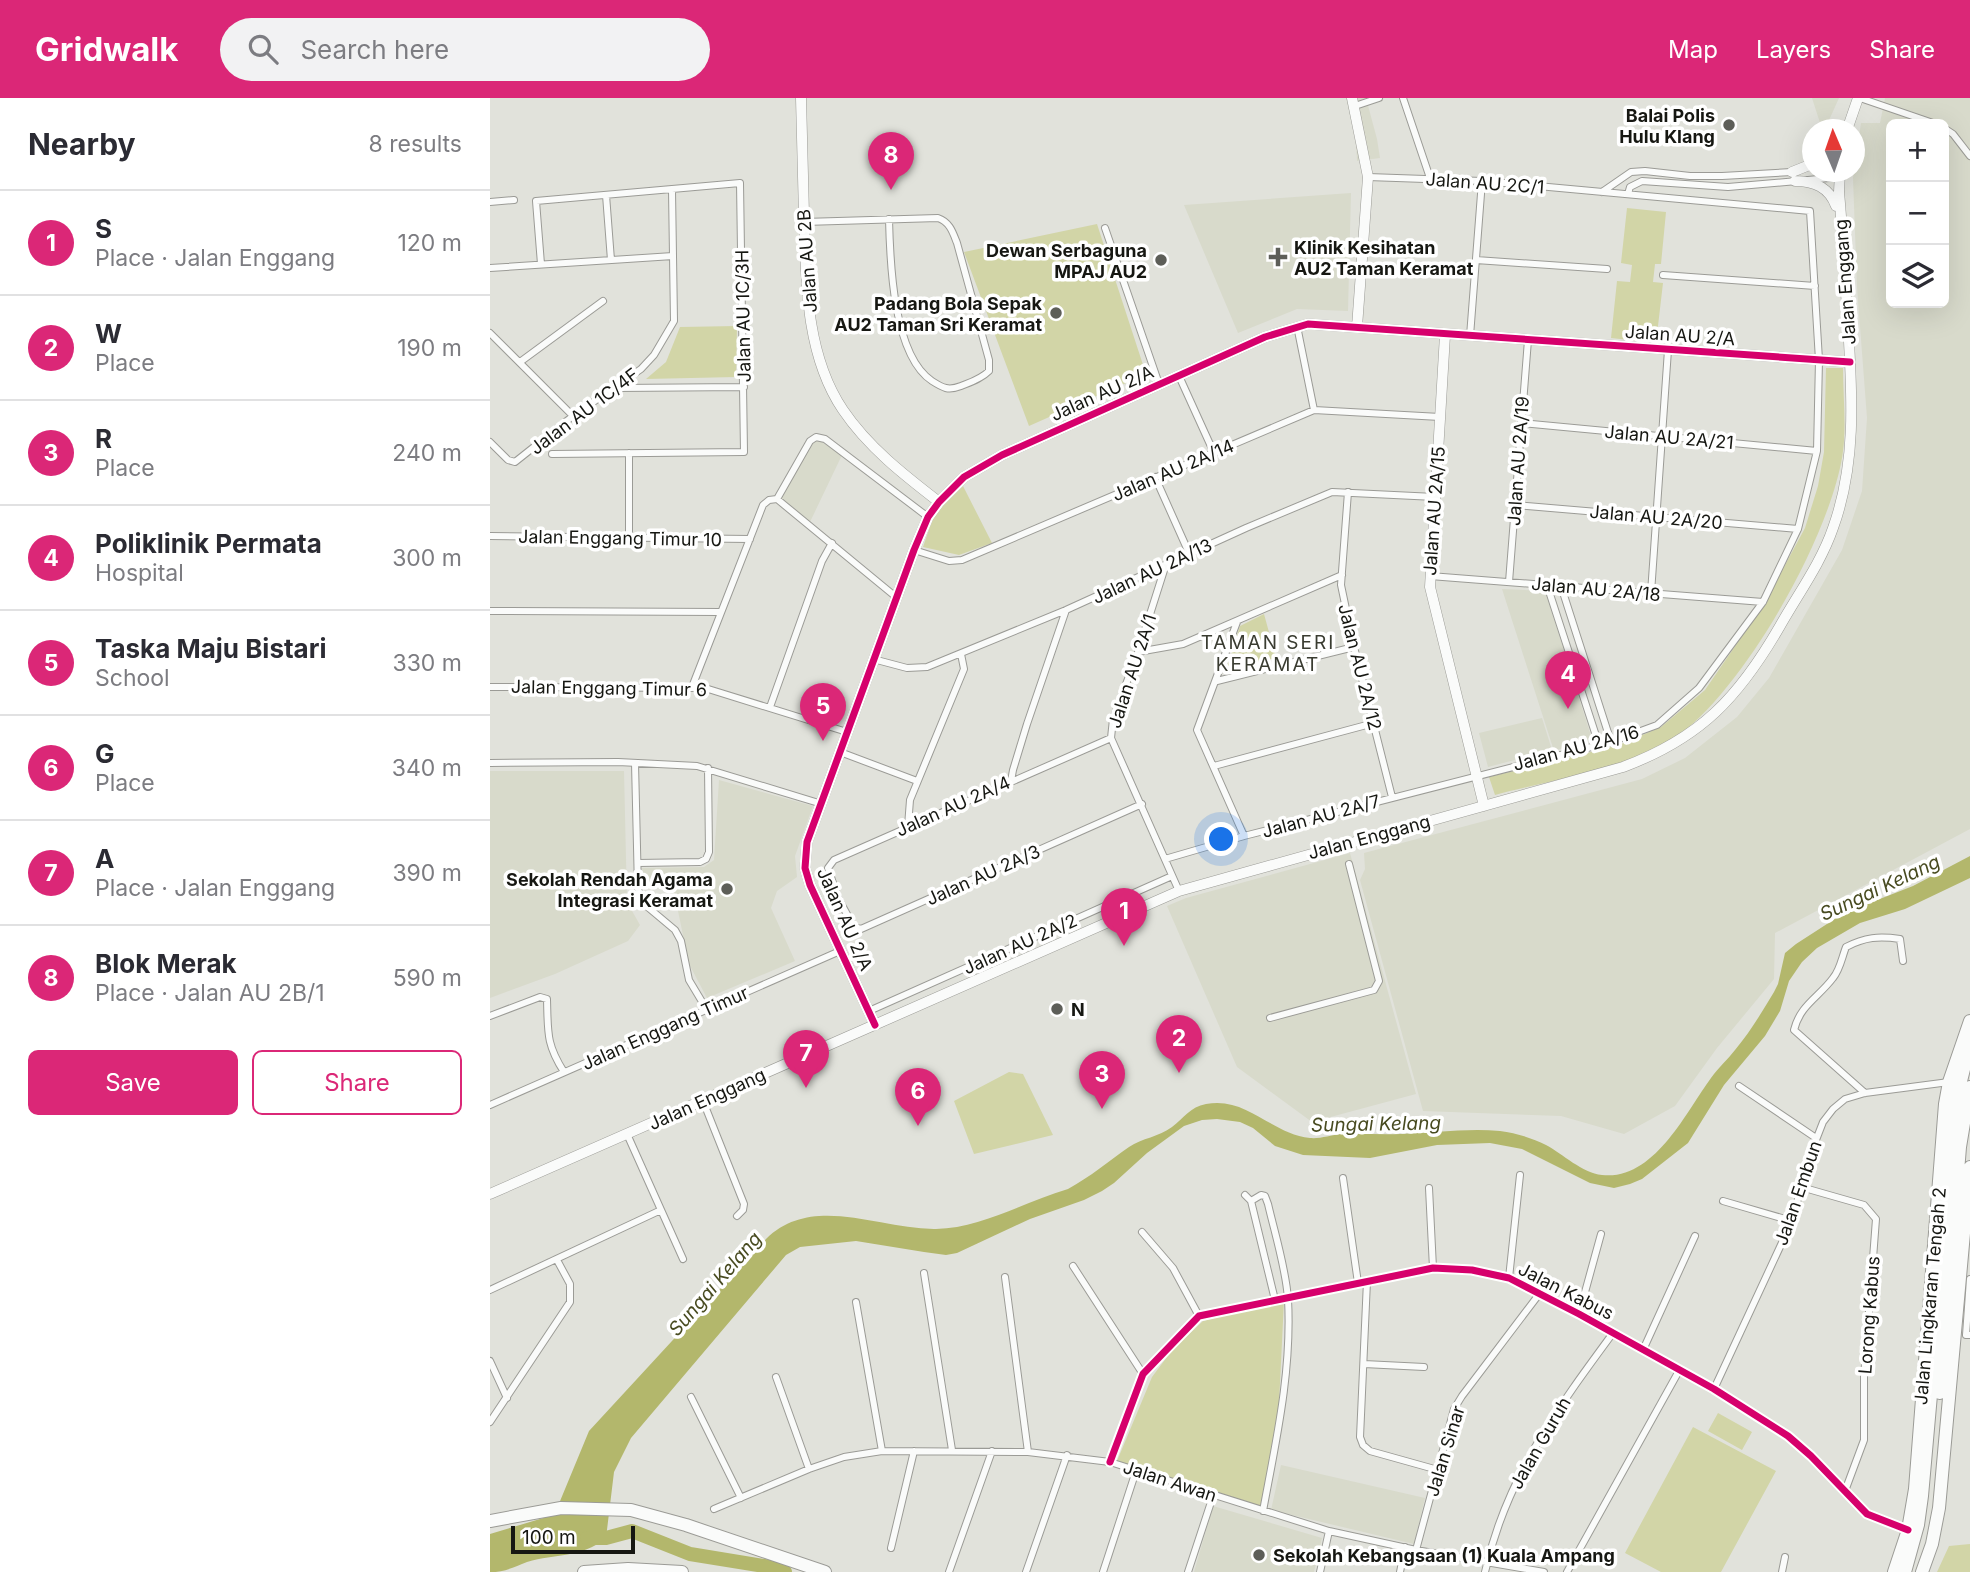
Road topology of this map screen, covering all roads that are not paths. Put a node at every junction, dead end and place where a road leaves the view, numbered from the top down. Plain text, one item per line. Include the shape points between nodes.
1 (801, 98) edge
2 (1379, 98) edge
3 (1403, 98) edge
4 (1859, 98) edge
5 (1353, 102) edge
6 (1851, 119) edge
7 (1921, 119) edge
8 (1949, 131) edge
9 (1970, 156) edge
10 (1802, 172) edge
11 (1794, 176) junction
12 (1802, 176) edge
13 (1368, 177) junction
14 (1430, 178) junction
15 (1482, 181) junction
16 (1840, 182) edge
17 (672, 190) junction
18 (1602, 191) junction
19 (1628, 194) junction
20 (606, 195) junction
21 (513, 200) dead end
22 (490, 202) edge
23 (1810, 211) joint
24 (889, 219) junction
25 (804, 222) junction
26 (1842, 223) junction
27 (1105, 228) dead end
28 (673, 256) junction
29 (611, 260) junction
30 (1476, 260) junction
31 (541, 264) junction
32 (490, 268) edge
33 (1607, 269) dead end
34 (1663, 275) dead end
35 (1815, 286) junction
36 (603, 301) dead end
37 (1297, 326) junction
38 (1357, 327) junction
39 (490, 333) edge
40 (1445, 335) junction
41 (1470, 336) junction
42 (1528, 340) junction
43 (1668, 350) junction
44 (1819, 360) junction
45 (520, 362) junction
46 (1850, 362) junction
47 (1179, 376) junction
48 (1160, 384) junction
49 (744, 387) junction
50 (614, 388) junction
51 (1314, 410) junction
52 (573, 416) junction
53 (1440, 417) junction
54 (1521, 423) junction
55 (1663, 436) junction
56 (490, 442) edge
57 (1817, 451) junction
58 (629, 453) junction
59 (1214, 453) junction
60 (552, 454) dead end
61 (1155, 477) junction
62 (1349, 492) junction
63 (1435, 497) junction
64 (777, 499) junction
65 (939, 502) junction
66 (1515, 505) junction
67 (928, 517) junction
68 (1658, 517) junction
69 (1798, 529) junction
70 (490, 536) edge
71 (629, 537) junction
72 (750, 539) junction
73 (832, 543) junction
74 (914, 550) junction
75 (1189, 553) junction
76 (1166, 564) junction
77 (1342, 575) junction
78 (1430, 576) junction
79 (1509, 582) junction
80 (1547, 585) junction
81 (1561, 586) junction
82 (1651, 593) junction
83 (895, 597) junction
84 (1763, 602) junction
85 (1066, 610) junction
86 (490, 611) edge
87 (721, 612) junction
88 (1237, 622) junction
89 (1354, 647) junction
90 (1138, 652) junction
91 (961, 654) junction
92 (873, 659) junction
93 (1217, 681) junction
94 (490, 687) edge
95 (692, 687) junction
96 (770, 707) junction
97 (1374, 723) junction
98 (847, 732) junction
99 (1111, 738) junction
100 (1611, 742) junction
101 (1599, 745) junction
102 (840, 752) junction
103 (490, 763) edge
104 (635, 763) junction
105 (1214, 766) junction
106 (708, 768) junction
107 (1476, 775) junction
108 (1012, 781) junction
109 (917, 782) junction
110 (1392, 797) junction
111 (822, 804) junction
112 (1142, 804) junction
113 (1484, 806) junction
114 (908, 826) junction
115 (1244, 836) junction
116 (1166, 859) junction
117 (638, 863) junction
118 (1349, 864) dead end
119 (1172, 876) junction
120 (1179, 891) junction
121 (838, 898) joint
122 (840, 951) junction
123 (1903, 961) dead end
124 (707, 1010) junction
125 (869, 1011) junction
126 (490, 1016) edge
127 (1270, 1018) dead end
128 (1970, 1021) edge
129 (875, 1025) junction
130 (1970, 1045) edge
131 (564, 1072) junction
132 (1949, 1082) junction
133 (1739, 1086) dead end
134 (1970, 1087) edge
135 (1865, 1093) junction
136 (703, 1101) junction
137 (490, 1105) edge
138 (1970, 1133) edge
139 (627, 1134) junction
140 (1816, 1139) junction
141 (1960, 1147) junction
142 (1970, 1167) edge
143 (1520, 1175) dead end
144 (1343, 1178) dead end
145 (1801, 1186) junction
146 (1429, 1188) dead end
147 (490, 1194) edge
148 (1245, 1195) dead end
149 (1251, 1201) junction
150 (1723, 1201) dead end
151 (661, 1210) junction
152 (737, 1216) dead end
153 (1792, 1221) junction
154 (1142, 1232) dead end
155 (1601, 1234) dead end
156 (1695, 1236) dead end
157 (557, 1259) junction
158 (683, 1259) dead end
159 (1073, 1266) dead end
160 (1433, 1268) junction
161 (924, 1273) dead end
162 (1005, 1277) dead end
163 (1509, 1278) junction
164 (1970, 1279) edge
165 (1367, 1281) junction
166 (1358, 1283) junction
167 (490, 1290) edge
168 (1540, 1293) junction
169 (1288, 1297) junction
170 (1969, 1298) edge
171 (1275, 1300) junction
172 (856, 1302) dead end
173 (1579, 1314) junction
174 (1199, 1316) junction
175 (1613, 1333) junction
176 (1968, 1335) edge
177 (1643, 1350) junction
178 (490, 1362) edge
179 (1364, 1364) junction
180 (1424, 1367) dead end
181 (1680, 1369) junction
182 (1143, 1374) junction
183 (776, 1377) dead end
184 (1714, 1389) junction
185 (691, 1397) dead end
186 (507, 1398) junction
187 (490, 1422) edge
188 (952, 1450) junction
189 (882, 1451) junction
190 (915, 1451) junction
191 (992, 1451) junction
192 (1028, 1452) junction
193 (1067, 1455) junction
194 (1110, 1462) junction
195 (809, 1469) junction
196 (1438, 1469) junction
197 (1136, 1471) junction
198 (1845, 1491) junction
199 (1213, 1496) junction
200 (741, 1498) junction
201 (714, 1509) dead end
202 (1263, 1511) junction
203 (490, 1521) edge
204 (1908, 1530) junction
205 (1329, 1531) junction
206 (1405, 1547) junction
207 (891, 1548) dead end
208 (1416, 1550) junction
209 (1785, 1558) dead end
210 (1488, 1563) junction
211 (584, 1572) edge
212 (682, 1572) edge
213 (825, 1572) edge
214 (949, 1572) edge
215 (1026, 1572) edge
216 (1103, 1572) edge
217 (1188, 1572) edge
218 (1320, 1572) edge
219 (1400, 1572) edge
220 (1485, 1572) edge
221 (1544, 1572) edge
222 (1567, 1572) edge
223 (1782, 1572) edge
224 (1894, 1572) edge
225 (1905, 1572) edge
226 (1912, 1572) edge
227 (1922, 1572) edge

1 - 25 street, Jalan AU 2B
2 - 5 street
3 - 14 street
4 - 6 street
4 - 7 street
5 - 13 street
8 - 9 street
10 - 11 street
11 - 12 street, Jalan AU 2C/1
11 - 18 street, Jalan AU 2C/1 via 1630,172
11 - 19 street, Jalan AU 2C/1 via 1727,187 1642,181 1630,187
11 - 26 street via 1826,189
13 - 14 street, Jalan AU 2C/1
13 - 38 street
14 - 15 street, Jalan AU 2C/1
15 - 18 street, Jalan AU 2C/1
15 - 30 street
16 - 26 street, Jalan Enggang
17 - 20 street
17 - 28 street, Jalan AU 1C/4F
17 - 49 street, Jalan AU 1C/3H via 740,183
18 - 19 street, Jalan AU 2C/1
19 - 23 street, Jalan AU 2C/1
20 - 29 street
20 - 31 street via 536,201
21 - 22 street
23 - 35 street, Jalan AU 2A/16
24 - 24 street via 938,218 951,228 989,360 989,371 983,377 944,389 923,376 904,340 891,280
24 - 25 street
25 - 65 street, Jalan AU 2B via 808,310 828,382 843,410 880,454
26 - 46 street, Jalan Enggang
27 - 48 street
28 - 29 street
28 - 50 street, Jalan AU 1C/4F via 674,321 654,355
29 - 31 street
30 - 33 street
30 - 41 street
31 - 32 street
34 - 35 street
35 - 44 street, Jalan AU 2A/16
36 - 45 street
37 - 38 street, Jalan AU 2/A
37 - 47 street, Jalan AU 2/A
37 - 51 street
38 - 40 street, Jalan AU 2/A
39 - 45 street
40 - 41 street, Jalan AU 2/A
40 - 53 street, Jalan AU 2A/15
41 - 42 street, Jalan AU 2/A
42 - 43 street, Jalan AU 2/A
42 - 54 street, Jalan AU 2A/19
43 - 44 street, Jalan AU 2/A
43 - 55 street
44 - 46 street, Jalan AU 2/A
44 - 57 street, Jalan AU 2A/16
45 - 52 street
46 - 113 street, Jalan Enggang via 1851,453 1832,531 1751,674 1695,729 1651,757
47 - 48 street, Jalan AU 2/A
47 - 59 street
48 - 65 street, Jalan AU 2/A via 1002,455 964,477
49 - 50 street
49 - 58 street, Jalan AU 1C/3H via 745,449 740,453
50 - 52 street, Jalan AU 1C/4F
51 - 53 street, Jalan AU 2A/14
51 - 59 street, Jalan AU 2A/14
52 - 56 street, Jalan AU 1C/4F via 515,462
53 - 63 street, Jalan AU 2A/15
54 - 55 street, Jalan AU 2A/21
54 - 66 street, Jalan AU 2A/19
55 - 57 street, Jalan AU 2A/21
55 - 68 street
57 - 69 street, Jalan AU 2A/16
58 - 60 street
58 - 71 street
59 - 61 street, Jalan AU 2A/14
61 - 74 street, Jalan AU 2A/14 via 962,560
61 - 75 street
62 - 63 street, Jalan AU 2A/13
62 - 75 street, Jalan AU 2A/13 via 1311,499
62 - 77 street, Jalan AU 2A/12
63 - 78 street, Jalan AU 2A/15
64 - 67 street via 816,437 825,439
64 - 72 street via 763,505
64 - 73 street
65 - 67 street, Jalan AU 2/A
66 - 68 street, Jalan AU 2A/20
66 - 79 street, Jalan AU 2A/19
67 - 74 street, Jalan AU 2/A
68 - 69 street, Jalan AU 2A/20
68 - 82 street
69 - 84 street, Jalan AU 2A/16
70 - 71 street, Jalan Enggang Timur 10
71 - 72 street, Jalan Enggang Timur 10
72 - 87 street
73 - 83 street
73 - 96 street
74 - 83 street, Jalan AU 2/A
75 - 76 street, Jalan AU 2A/13
76 - 85 street, Jalan AU 2A/13
76 - 90 street, Jalan AU 2A/1
77 - 88 street
77 - 89 street, Jalan AU 2A/12
78 - 79 street, Jalan AU 2A/18
78 - 107 street, Jalan AU 2A/15
79 - 80 street, Jalan AU 2A/18
80 - 81 street, Jalan AU 2A/18
80 - 101 street
81 - 82 street, Jalan AU 2A/18
81 - 100 street
82 - 84 street, Jalan AU 2A/18
83 - 92 street, Jalan AU 2/A
84 - 100 street, Jalan AU 2A/16 via 1699,688 1657,725
85 - 91 street, Jalan AU 2A/13
85 - 108 street
86 - 87 street
87 - 95 street
88 - 90 street via 1183,644
88 - 93 street
89 - 93 street
89 - 97 street, Jalan AU 2A/12
90 - 99 street, Jalan AU 2A/1 via 1113,719
91 - 92 street, Jalan AU 2A/13 via 918,669
91 - 109 street via 964,669
92 - 98 street, Jalan AU 2/A
93 - 105 street via 1197,730
94 - 95 street, Jalan Enggang Timur 6
95 - 96 street, Jalan Enggang Timur 6
96 - 98 street, Jalan Enggang Timur 6
97 - 105 street
97 - 110 street, Jalan AU 2A/12
98 - 102 street, Jalan AU 2/A
99 - 108 street, Jalan AU 2A/4
99 - 112 street, Jalan AU 2A/1
100 - 101 street, Jalan AU 2A/16
101 - 107 street, Jalan AU 2A/16
102 - 109 street
102 - 111 street, Jalan AU 2/A
103 - 104 street
104 - 106 street
104 - 117 street
105 - 115 street
106 - 111 street
106 - 117 street via 706,859
107 - 110 street, Jalan AU 2A/7
107 - 113 street, Jalan AU 2A/15
108 - 114 street, Jalan AU 2A/4
109 - 114 street
110 - 115 street, Jalan AU 2A/7
111 - 122 street, Jalan AU 2/A via 807,842 805,868
112 - 116 street, Jalan AU 2A/1
112 - 121 street, Jalan AU 2A/3 via 861,929 854,927
113 - 120 street, Jalan Enggang
114 - 121 street, Jalan AU 2A/4 via 834,860 828,868
115 - 116 street, Jalan AU 2A/7
116 - 119 street, Jalan AU 2A/1
117 - 124 street via 638,889 644,904 675,930 689,980
118 - 127 street via 1379,981 1374,990
119 - 120 street, Jalan AU 2A/1
119 - 125 street, Jalan AU 2A/2
120 - 129 street, Jalan Enggang
122 - 124 street, Jalan Enggang Timur
122 - 125 street, Jalan AU 2/A
123 - 135 street via 1900,939 1861,939 1846,947 1835,977 1797,1016 1794,1030
124 - 131 street, Jalan Enggang Timur
125 - 129 street, Jalan AU 2/A
126 - 131 street via 540,997 547,999 548,1042
128 - 132 highway, Jalan Lingkaran Tengah 2
129 - 136 street, Jalan Enggang
130 - 225 highway via 1948,1160 1922,1496
131 - 137 street, Jalan Enggang Timur
132 - 135 street, Jalan Embun
132 - 204 highway, Jalan Lingkaran Tengah 2
133 - 140 street
134 - 141 highway, Jalan Lingkaran Tengah 2
135 - 140 street, Jalan Embun via 1845,1099 1833,1109
136 - 139 street, Jalan Enggang
136 - 152 street via 744,1204
138 - 141 street
139 - 147 street, Jalan Enggang
139 - 151 street
140 - 145 street, Jalan Embun
141 - 226 highway, Jalan Lingkaran Tengah 2 via 1931,1489
142 - 227 highway via 1939,1508
143 - 163 street
144 - 166 street
145 - 153 street, Jalan Embun
145 - 198 street, Lorong Kabus via 1864,1205 1876,1219 1864,1440
146 - 160 street
148 - 149 street
149 - 169 street via 1265,1196
149 - 171 street
150 - 153 street
151 - 157 street
151 - 158 street
153 - 184 street, Jalan Embun
154 - 174 street via 1173,1268
155 - 173 street
156 - 177 street
157 - 167 street
157 - 186 street via 570,1284 570,1302
159 - 182 street
160 - 163 street, Jalan Kabus
160 - 165 street, Jalan Kabus
161 - 188 street
162 - 192 street
163 - 168 street, Jalan Kabus
164 - 170 street
165 - 166 street, Jalan Kabus
165 - 179 street
166 - 169 street, Jalan Kabus
168 - 173 street, Jalan Kabus
168 - 196 street, Jalan Sinar via 1454,1409
169 - 171 street, Jalan Kabus
169 - 202 street via 1281,1420
170 - 176 street
171 - 174 street, Jalan Kabus
172 - 189 street
173 - 175 street, Jalan Kabus
174 - 182 street
175 - 177 street, Jalan Kabus
175 - 210 street, Jalan Guruh via 1555,1411 1519,1475
177 - 181 street, Jalan Kabus
178 - 186 street
179 - 180 street
179 - 196 street via 1363,1445 1370,1451
181 - 184 street, Jalan Kabus
181 - 222 street
182 - 194 street
183 - 195 street
184 - 198 street, Jalan Kabus via 1788,1436
185 - 200 street
186 - 187 street
188 - 190 street, Jalan Awan
188 - 191 street, Jalan Awan
189 - 190 street, Jalan Awan
189 - 195 street, Jalan Awan
190 - 207 street
191 - 192 street, Jalan Awan
191 - 214 street
192 - 193 street, Jalan Awan
193 - 194 street, Jalan Awan
193 - 215 street
194 - 197 street, Jalan Awan
195 - 200 street, Jalan Awan
196 - 208 street, Jalan Sinar
197 - 199 street, Jalan Awan
197 - 216 street
198 - 204 street, Jalan Kabus via 1867,1514
199 - 202 street, Jalan Awan
199 - 217 street
200 - 201 street, Jalan Awan
202 - 205 street, Jalan Awan
203 - 213 highway via 561,1508 631,1510
204 - 224 highway, Jalan Lingkaran Tengah 2
205 - 206 street, Jalan Awan
205 - 218 street
206 - 208 street, Jalan Awan
206 - 219 street
208 - 210 street, Jalan Awan
209 - 223 street
210 - 220 street, Jalan Guruh
210 - 221 street, Jalan Awan
211 - 212 highway

